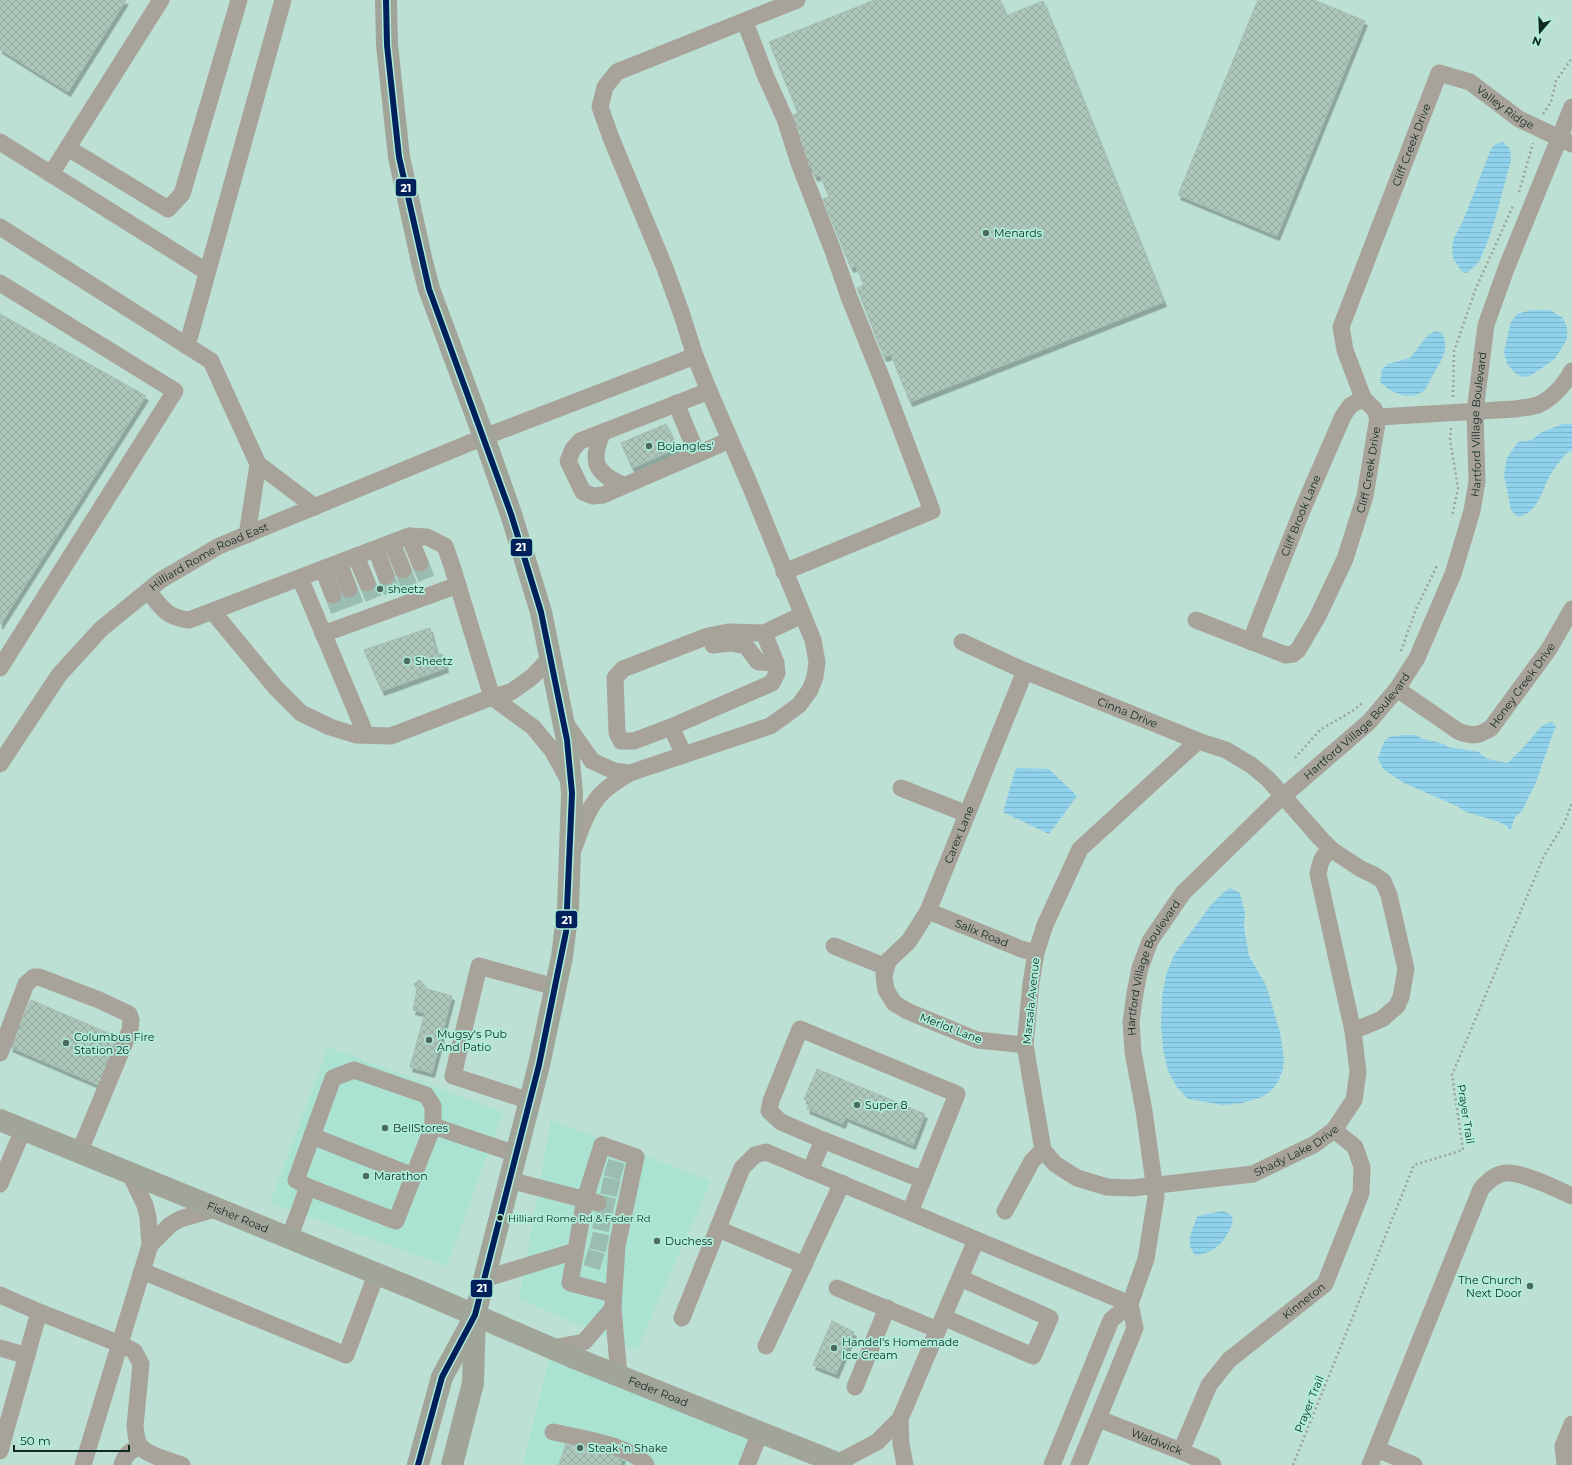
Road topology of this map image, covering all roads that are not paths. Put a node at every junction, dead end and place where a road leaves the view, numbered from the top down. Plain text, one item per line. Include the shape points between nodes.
1 (161, 0) edge
2 (239, 0) edge
3 (283, 0) edge
4 (386, 0) edge
5 (797, 0) edge
6 (745, 22) junction
7 (1439, 73) joint
8 (1572, 107) edge
9 (0, 142) edge
10 (1566, 142) edge
11 (68, 148) junction
12 (51, 174) junction
13 (0, 227) edge
14 (207, 272) junction
15 (0, 283) edge
16 (187, 346) junction
17 (695, 356) junction
18 (1572, 371) edge
19 (709, 391) junction
20 (1363, 398) junction
21 (676, 403) junction
22 (1475, 411) junction
23 (1378, 417) junction
24 (604, 432) junction
25 (484, 437) junction
26 (730, 440) junction
27 (697, 454) junction
28 (258, 464) junction
29 (623, 485) junction
30 (315, 506) junction
31 (247, 534) junction
32 (409, 536) junction
33 (392, 543) junction
34 (376, 549) junction
35 (356, 556) junction
36 (339, 563) junction
37 (420, 563) tunnel mouth
38 (323, 569) junction
39 (403, 570) tunnel mouth
40 (784, 572) junction
41 (386, 576) tunnel mouth
42 (300, 578) junction
43 (367, 583) tunnel mouth
44 (458, 585) junction
45 (349, 589) tunnel mouth
46 (148, 591) junction
47 (333, 595) tunnel mouth
48 (1572, 609) edge
49 (213, 612) junction
50 (802, 614) junction
51 (1196, 620) dead end
52 (764, 633) junction
53 (324, 634) junction
54 (962, 642) dead end
55 (1251, 642) junction
56 (550, 658) junction
57 (776, 662) junction
58 (629, 667) junction
59 (0, 668) edge
60 (1025, 671) junction
61 (1397, 689) junction
62 (492, 697) junction
63 (563, 720) junction
64 (671, 727) junction
65 (366, 735) junction
66 (1198, 741) junction
67 (684, 755) junction
68 (1, 759) edge
69 (630, 773) junction
70 (571, 784) junction
71 (901, 788) dead end
72 (1284, 796) junction
73 (967, 814) junction
74 (1332, 850) junction
75 (570, 862) junction
76 (928, 911) junction
77 (834, 946) dead end
78 (1036, 953) junction
79 (886, 967) junction
80 (555, 987) junction
81 (1353, 1031) junction
82 (1024, 1045) junction
83 (0, 1053) edge
84 (530, 1101) junction
85 (0, 1120) edge
86 (433, 1126) junction
87 (23, 1130) junction
88 (1334, 1130) junction
89 (312, 1136) junction
90 (823, 1140) junction
91 (1044, 1150) junction
92 (79, 1153) junction
93 (516, 1154) junction
94 (810, 1171) junction
95 (130, 1174) junction
96 (413, 1176) junction
97 (510, 1180) junction
98 (923, 1180) junction
99 (0, 1184) edge
100 (842, 1184) junction
101 (1154, 1184) junction
102 (308, 1187) junction
103 (1572, 1196) edge
104 (591, 1201) junction
105 (215, 1209) junction
106 (1005, 1211) dead end
107 (910, 1212) junction
108 (718, 1229) junction
109 (289, 1239) junction
110 (976, 1240) junction
111 (150, 1245) junction
112 (581, 1248) junction
113 (804, 1265) junction
114 (142, 1270) junction
115 (376, 1275) junction
116 (960, 1278) junction
117 (484, 1279) junction
118 (837, 1288) dead end
119 (0, 1295) edge
120 (613, 1301) junction
121 (1130, 1304) junction
122 (887, 1308) junction
123 (39, 1312) junction
124 (475, 1315) junction
125 (682, 1318) dead end
126 (940, 1324) junction
127 (120, 1344) junction
128 (766, 1346) dead end
129 (0, 1348) edge
130 (552, 1348) junction
131 (27, 1356) junction
132 (619, 1376) junction
133 (855, 1387) dead end
134 (900, 1419) junction
135 (1099, 1419) junction
136 (1572, 1424) edge
137 (553, 1432) dead end
138 (760, 1433) junction
139 (140, 1446) junction
140 (1377, 1449) junction
141 (0, 1451) edge
142 (1181, 1451) junction
143 (840, 1464) edge
144 (83, 1465) edge
145 (122, 1465) edge
146 (182, 1465) edge
147 (418, 1465) edge
148 (452, 1465) edge
149 (646, 1465) edge
150 (747, 1465) edge
151 (905, 1465) edge
152 (1052, 1465) edge
153 (1079, 1465) edge
154 (1213, 1465) edge
155 (1370, 1465) edge
156 (1414, 1465) edge
157 (1565, 1465) edge

1 - 11 street
2 - 11 street via 182,194 168,210
3 - 14 street
4 - 25 main road via 387,45 400,157 415,232 429,289
5 - 6 street
6 - 17 street via 617,72 605,87 600,107 665,268
6 - 40 street via 785,119 849,297 932,511
7 - 10 street, Valley Ridge via 1470,82 1519,119
7 - 20 street, Cliff Creek Drive via 1342,326 1345,350
8 - 10 street, Hartford Village Boulevard
9 - 12 street
10 - 22 street, Hartford Village Boulevard via 1506,269 1486,325
11 - 12 street
12 - 14 street
13 - 16 street
14 - 16 street
15 - 59 street via 175,391
16 - 28 street via 211,361
17 - 19 street
17 - 25 street, Hilliard Rome Road East
18 - 22 street via 1554,395 1537,405 1515,410
19 - 21 street
19 - 26 street
20 - 23 street, Cliff Creek Drive
20 - 55 street, Cliff Brook Lane via 1350,406 1343,416 1301,513
21 - 24 street
21 - 27 street
22 - 23 street
22 - 61 street, Hartford Village Boulevard via 1476,481 1472,511 1453,574 1417,658
23 - 55 street, Cliff Creek Drive via 1365,496 1345,559 1298,650 1286,655
24 - 29 street via 597,446 595,458 601,471 610,480
24 - 29 street via 580,441 568,461 583,492 593,496 603,495
25 - 30 street, Hilliard Rome Road East
25 - 56 main road via 541,612
26 - 27 street
26 - 40 street
27 - 29 street
28 - 30 street
28 - 31 street
30 - 31 street, Hilliard Rome Road East
31 - 46 street, Hilliard Rome Road East via 219,546 161,580
32 - 33 street
32 - 37 street
32 - 44 street via 428,537 444,546
33 - 34 street
33 - 39 street
34 - 35 street
34 - 41 street
35 - 36 street
35 - 43 street
36 - 38 street
36 - 45 street
38 - 42 street
38 - 47 street
40 - 50 street
42 - 49 street
42 - 53 street
44 - 53 street via 430,589 396,601 343,621
44 - 62 street
46 - 49 street via 165,611 177,618 189,620
46 - 68 street, Hilliard Rome Road East via 101,629 59,675
48 - 61 street, Honey Creek Drive via 1544,655 1491,728 1481,734 1470,735 1458,731
49 - 65 street via 276,688 301,713 330,727 356,735
50 - 52 street
50 - 67 street via 813,640 817,662 810,690 798,705 770,726
51 - 55 street, Cliff Creek Drive
52 - 57 street
52 - 58 street via 728,632 708,636
53 - 65 street
54 - 60 street, Cinna Drive
56 - 62 street via 532,677 511,692
56 - 63 main road
57 - 58 street via 758,662 746,646 731,643 716,644 640,674
57 - 64 street via 777,672 772,683
58 - 64 street via 615,678 616,733 621,741 634,741
60 - 66 street, Cinna Drive
60 - 73 street, Carex Lane
61 - 72 street, Hartford Village Boulevard via 1369,722
62 - 65 street via 391,736
62 - 70 street via 533,728 552,750
63 - 69 street via 592,761 614,771
63 - 70 main road
64 - 67 street
66 - 72 street, Cinna Drive via 1226,750 1251,765
66 - 78 street, Marsala Avenue via 1080,849 1045,924
67 - 69 street
69 - 75 street via 600,795 579,833
70 - 75 main road
71 - 73 street
72 - 74 street
72 - 101 street, Hartford Village Boulevard via 1183,893 1150,941 1140,968 1131,1022 1133,1052
73 - 76 street, Carex Lane
74 - 81 street, Shady Lake Drive via 1326,853 1320,863 1318,874
74 - 81 street via 1383,882 1389,895 1406,969 1397,1006 1382,1019
75 - 80 main road via 566,932
76 - 78 street, Salix Road via 1021,950
76 - 79 street, Carex Lane via 909,941 888,961
77 - 79 street
78 - 82 street, Marsala Avenue
79 - 82 street, Merlot Lane via 886,990 894,1003 907,1011 978,1040
80 - 84 main road
80 - 84 street via 479,966 453,1076
81 - 88 street, Shady Lake Drive via 1358,1072 1354,1100
82 - 91 street, Marsala Avenue
83 - 92 street via 26,984 34,977 57,983 129,1014 130,1030
84 - 93 main road
85 - 87 main road, Fisher Road
86 - 89 street via 433,1106 426,1095 354,1070 333,1078
86 - 93 street
86 - 96 street
87 - 92 main road, Fisher Road
87 - 99 street
88 - 101 street, Shady Lake Drive via 1315,1144 1253,1174
88 - 142 street, Kinneton via 1355,1146 1362,1167 1361,1193 1325,1284 1229,1360 1209,1385
89 - 96 street
89 - 102 street via 296,1180
90 - 94 street
90 - 98 street
90 - 98 street via 780,1122 770,1111 771,1100 800,1029 957,1094
91 - 101 street, Marsala Avenue via 1055,1164 1077,1178 1106,1187 1132,1188
91 - 106 street via 1032,1161
92 - 95 main road, Fisher Road
93 - 97 main road
94 - 100 street
94 - 108 street via 766,1152 755,1155 742,1168
95 - 105 main road, Fisher Road
95 - 111 street via 145,1205
96 - 102 street via 396,1221
97 - 104 street
97 - 117 main road
98 - 107 street
100 - 107 street
100 - 113 street
101 - 121 street, Hartford Village Boulevard via 1156,1197 1146,1260
102 - 109 street
103 - 140 street via 1517,1174 1506,1173 1491,1178 1481,1189
104 - 112 street
104 - 120 street via 601,1166 602,1145 636,1157 626,1182 612,1245 609,1264
105 - 109 main road, Fisher Road
105 - 111 street via 180,1219 170,1225
107 - 110 street
108 - 113 street
108 - 125 street
109 - 115 main road, Fisher Road
110 - 116 street
110 - 121 street
111 - 114 street
112 - 117 street
112 - 120 street via 570,1283
113 - 128 street
114 - 115 street via 346,1355
114 - 127 street
115 - 124 main road, Fisher Road
116 - 126 street
116 - 126 street via 1050,1318 1033,1356
117 - 124 main road
118 - 122 street
119 - 123 street
120 - 130 street via 584,1342
120 - 132 street
121 - 135 street via 1135,1328
121 - 152 street, Hartford Village Boulevard via 1111,1320
122 - 126 street
122 - 133 street
123 - 127 street
123 - 131 street
124 - 130 main road, Feder Road
124 - 147 main road via 442,1378
124 - 148 main road via 473,1383
126 - 134 street
127 - 139 street via 134,1351 141,1364 136,1426
127 - 144 street
129 - 131 street
130 - 132 main road, Feder Road
131 - 141 street
132 - 138 main road, Feder Road
134 - 143 street via 878,1442
134 - 151 street
135 - 142 street, Waldwick
135 - 153 street
136 - 157 street via 1563,1446
137 - 149 street via 632,1453
138 - 143 main road, Feder Road
138 - 150 street
139 - 145 street via 125,1456
139 - 146 street via 147,1452
140 - 155 street
140 - 156 street
142 - 154 street, Waldwick

